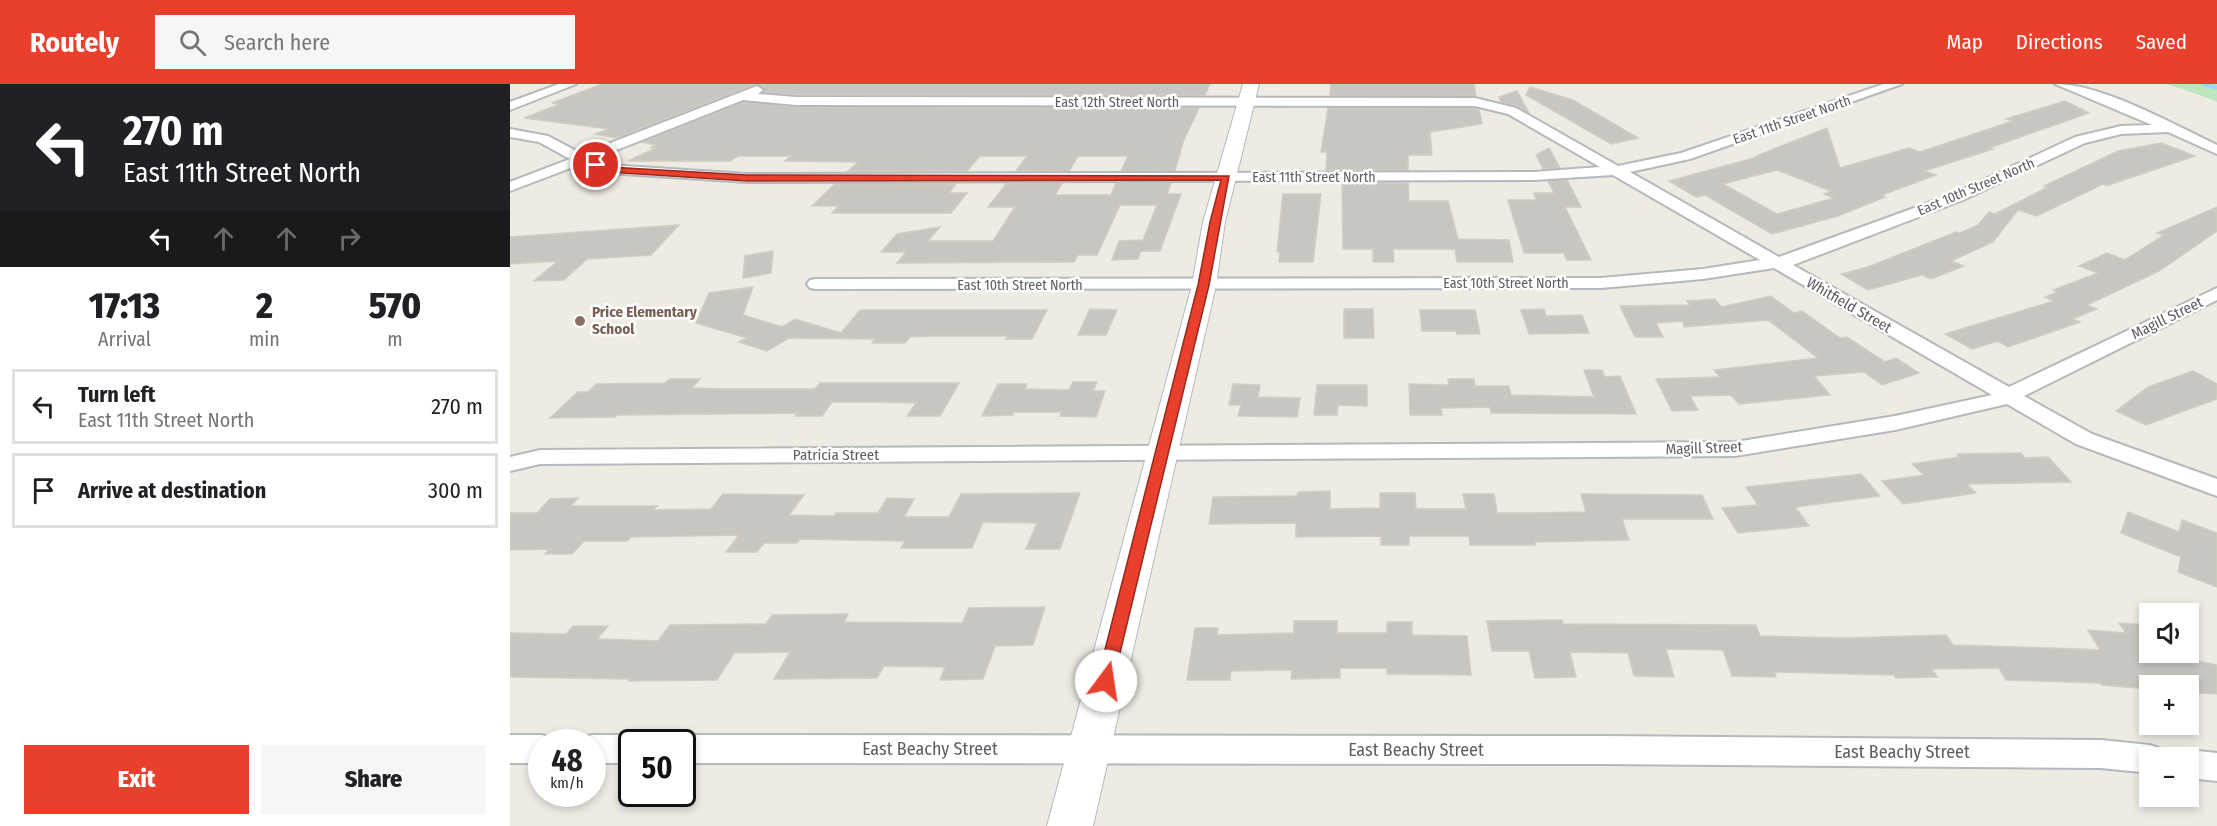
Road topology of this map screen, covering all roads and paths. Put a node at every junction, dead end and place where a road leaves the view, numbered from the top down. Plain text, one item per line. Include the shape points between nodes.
1 (570, 84) edge
2 (768, 84) edge
3 (1863, 84) edge
4 (1896, 84) edge
5 (2061, 84) edge
6 (1881, 89) junction
7 (1248, 93) edge
8 (743, 96) junction
9 (1490, 104) joint
10 (510, 106) edge
11 (2169, 128) junction
12 (510, 133) edge
13 (2217, 150) edge
14 (583, 160) junction
15 (1617, 170) junction
16 (1226, 177) junction
17 (510, 187) edge
18 (1777, 262) junction
19 (816, 284) dead end
20 (1204, 285) junction
21 (2217, 293) edge
22 (2006, 396) junction
23 (1162, 453) junction
24 (510, 464) edge
25 (2217, 488) edge
26 (510, 749) edge
27 (528, 749) edge
28 (696, 749) edge
29 (1089, 749) junction
30 (2139, 758) edge
31 (2199, 765) edge
32 (2217, 767) edge
33 (1070, 826) edge

1 - 10 street
2 - 8 street
3 - 6 street
4 - 6 street, East 11th Street North
5 - 11 street
6 - 15 street, East 11th Street North via 1685,156
7 - 8 street, East 12th Street North via 796,101
7 - 9 street, East 12th Street North
7 - 16 main road
8 - 14 street
9 - 15 street, Whitfield Street via 1512,111
11 - 13 street
11 - 18 street, East 10th Street North via 2121,130 2080,140 1958,197
12 - 14 street, East 11th Street North via 543,139
14 - 16 street, East 11th Street North via 608,169 747,178
14 - 17 street
15 - 16 street, East 11th Street North via 1534,176
15 - 18 street, Whitfield Street
16 - 20 main road
18 - 20 street, East 10th Street North via 1703,274 1601,283
18 - 22 street, Whitfield Street
19 - 20 street, East 10th Street North
20 - 23 main road
21 - 22 street, Magill Street
22 - 23 street, Magill Street via 1895,423 1735,449
22 - 25 street, Whitfield Street via 2084,439
23 - 24 street, Patricia Street via 540,457
23 - 29 main road
26 - 27 street
28 - 29 street, East Beachy Street
29 - 30 street, East Beachy Street via 2077,754
29 - 33 main road
31 - 32 street

